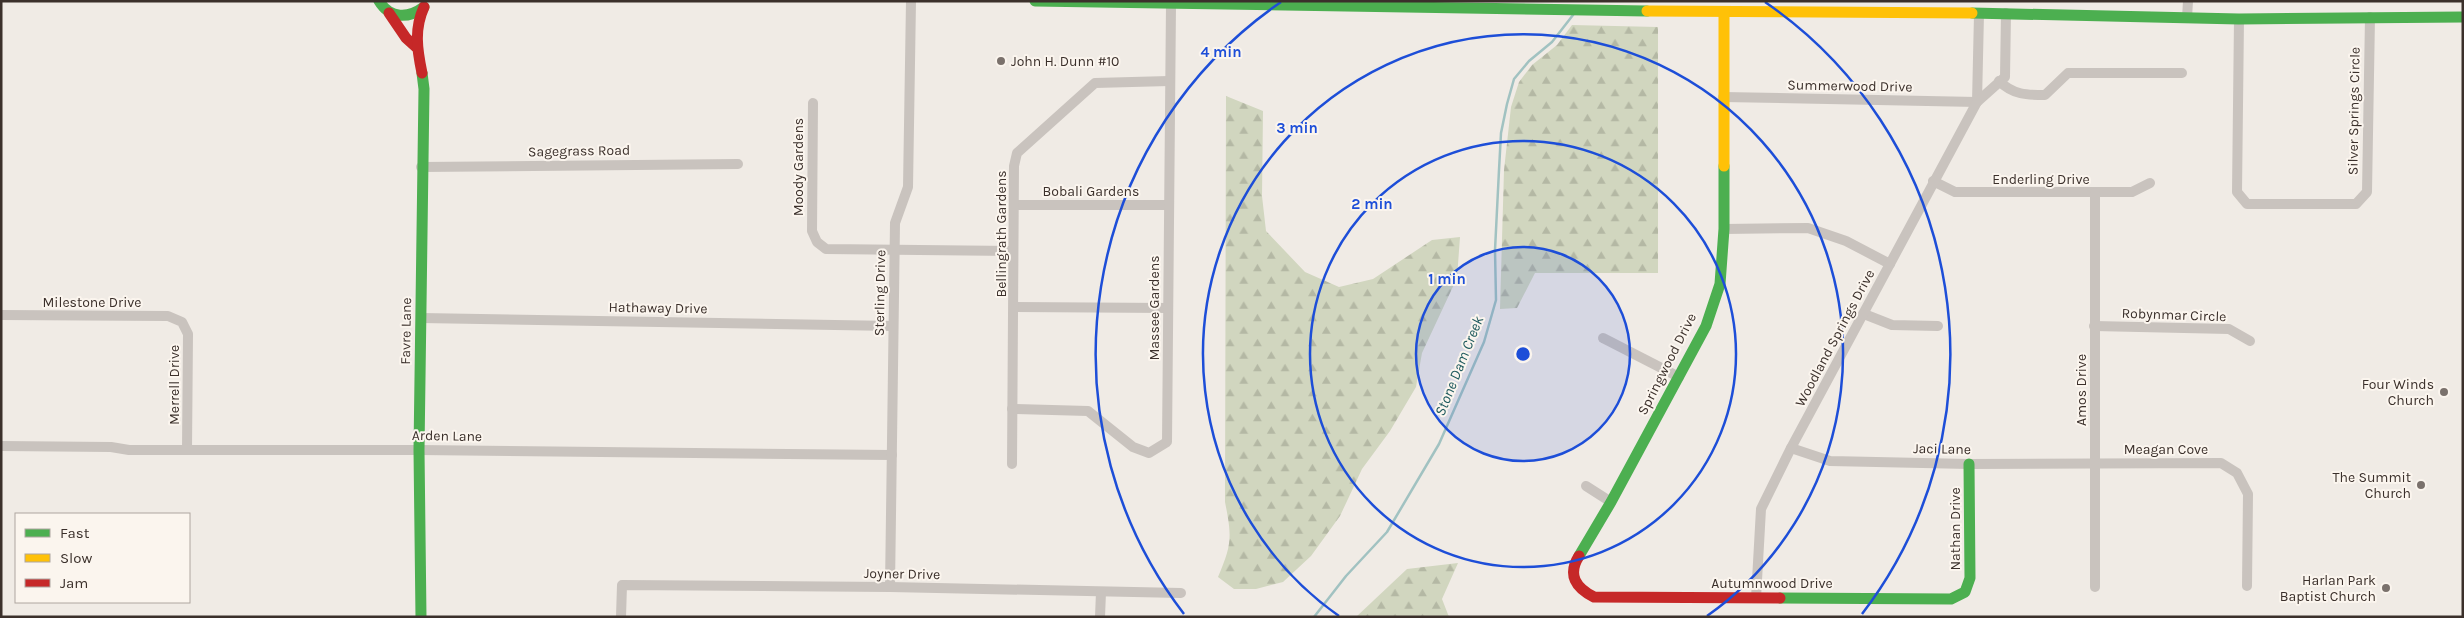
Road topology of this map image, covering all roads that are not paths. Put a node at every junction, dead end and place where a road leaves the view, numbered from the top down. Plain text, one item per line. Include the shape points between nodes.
1 (911, 1) edge
2 (1035, 1) edge
3 (2188, 1) edge
4 (377, 2) edge
5 (1081, 2) edge
6 (427, 3) edge
7 (1250, 3) edge
8 (1171, 4) junction
9 (1428, 4) edge
10 (1724, 12) junction
11 (389, 13) junction
12 (2006, 13) junction
13 (1979, 14) junction
14 (2370, 17) junction
15 (2463, 17) edge
16 (2187, 18) junction
17 (2239, 19) junction
18 (416, 47) junction
19 (2182, 73) dead end
20 (1169, 82) junction
21 (1999, 82) junction
22 (1723, 97) junction
23 (1977, 102) junction
24 (812, 103) dead end
25 (738, 164) dead end
26 (421, 167) junction
27 (1933, 181) junction
28 (2150, 182) dead end
29 (2096, 193) junction
30 (1014, 204) junction
31 (1169, 204) junction
32 (1724, 229) junction
33 (895, 250) junction
34 (1013, 251) junction
35 (1890, 264) junction
36 (1014, 307) junction
37 (1168, 308) junction
38 (1864, 314) junction
39 (1, 316) edge
40 (421, 318) junction
41 (182, 322) joint
42 (893, 326) junction
43 (1938, 326) dead end
44 (2094, 326) junction
45 (1603, 338) dead end
46 (2250, 341) dead end
47 (1679, 377) junction
48 (1012, 410) junction
49 (1, 446) edge
50 (1791, 448) junction
51 (187, 449) junction
52 (419, 450) junction
53 (892, 455) junction
54 (2095, 462) junction
55 (1012, 464) dead end
56 (1969, 464) junction
57 (1586, 486) dead end
58 (1611, 502) junction
59 (2247, 586) dead end
60 (890, 587) junction
61 (2095, 587) dead end
62 (1580, 590) joint
63 (1101, 592) junction
64 (1965, 592) joint
65 (1181, 594) dead end
66 (1756, 598) junction
67 (421, 617) edge
68 (621, 617) edge
69 (1100, 617) edge

1 - 33 street, Sterling Drive via 908,187 895,223
2 - 5 street
3 - 16 street
4 - 11 street
5 - 8 street
6 - 11 street via 418,12 404,17
6 - 18 street, Favre Lane via 416,26
7 - 8 street
7 - 9 street
8 - 20 street, Massee Gardens
9 - 10 street
10 - 13 street
10 - 22 street, Springwood Drive
11 - 18 street
12 - 13 street
12 - 16 street
12 - 21 street via 2005,77
13 - 23 street, Woodland Springs Drive
14 - 15 street
14 - 17 street
14 - 17 street, Silver Springs Circle via 2366,192 2356,204 2247,204 2237,192
16 - 17 street
18 - 26 street, Favre Lane via 424,89
19 - 21 street via 2068,73 2045,95 2025,95 2007,90
20 - 30 street, Bellingrath Gardens via 1095,82 1017,153
20 - 31 street, Massee Gardens
21 - 23 street, Woodland Springs Drive
22 - 23 street, Summerwood Drive
22 - 32 street, Springwood Drive
23 - 27 street, Woodland Springs Drive
24 - 33 street, Moody Gardens via 812,231 817,242 826,249
25 - 26 street, Sagegrass Road
26 - 40 street, Favre Lane
27 - 29 street, Enderling Drive via 1955,192
27 - 35 street, Woodland Springs Drive
28 - 29 street, Enderling Drive via 2132,192
29 - 44 street, Amos Drive
30 - 31 street, Bobali Gardens
30 - 34 street, Bellingrath Gardens
31 - 37 street, Massee Gardens
32 - 35 street via 1808,228 1846,241
32 - 47 street, Springwood Drive via 1720,284 1706,326
33 - 34 street, Moody Gardens
33 - 42 street, Sterling Drive
34 - 36 street, Bellingrath Gardens
35 - 38 street, Woodland Springs Drive
36 - 37 street
36 - 48 street, Bellingrath Gardens
37 - 48 street, Massee Gardens via 1167,442 1148,453 1133,447 1088,411
38 - 43 street via 1892,325
38 - 50 street, Woodland Springs Drive
39 - 41 street, Milestone Drive via 168,316
40 - 42 street, Hathaway Drive
40 - 52 street, Favre Lane
41 - 51 street, Merrell Drive via 188,334
42 - 53 street, Sterling Drive
44 - 46 street, Robynmar Circle via 2229,328
44 - 54 street, Amos Drive
45 - 47 street
47 - 58 street, Springwood Drive
48 - 55 street, Bellingrath Gardens
49 - 51 street, Arden Lane
50 - 56 street, Jaci Lane via 1830,461
50 - 66 street, Woodland Springs Drive via 1762,509
51 - 52 street, Arden Lane
52 - 53 street, Arden Lane
52 - 67 street, Favre Lane
53 - 60 street, Sterling Drive
54 - 56 street, Jaci Lane
54 - 59 street, Meagan Cove via 2221,463 2237,473 2248,494
54 - 61 street, Amos Drive
56 - 64 street, Nathan Drive via 1970,578
57 - 58 street
58 - 62 street, Springwood Drive via 1576,561 1574,579
60 - 63 street, Joyner Drive
60 - 68 street, Joyner Drive via 622,585
62 - 66 street, Autumnwood Drive via 1594,597
63 - 65 street, Joyner Drive
63 - 69 street
64 - 66 street, Autumnwood Drive via 1951,599

